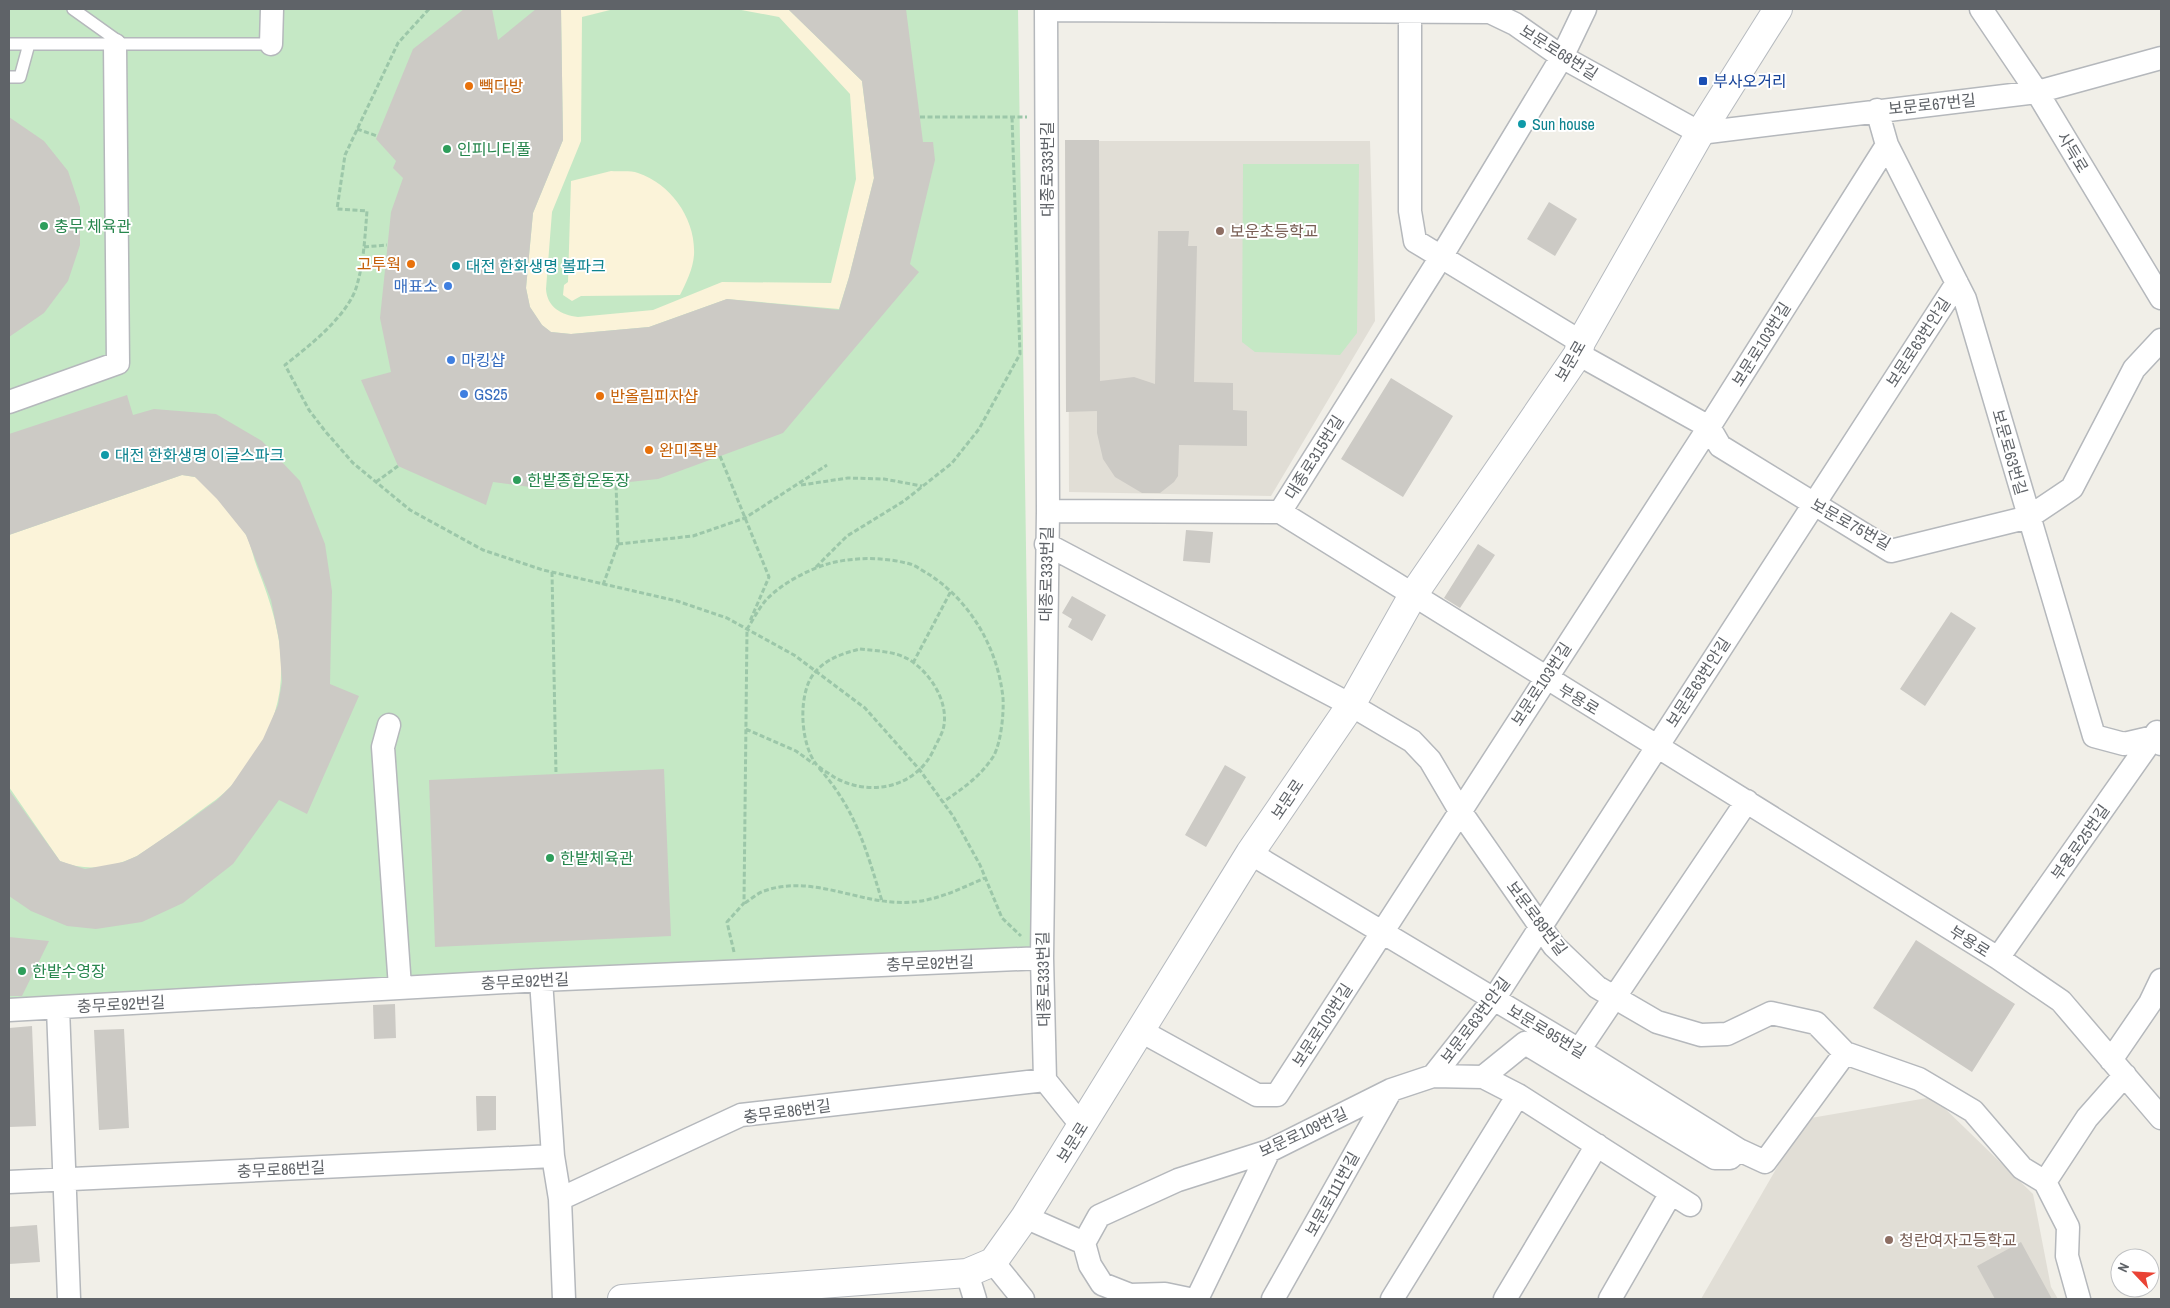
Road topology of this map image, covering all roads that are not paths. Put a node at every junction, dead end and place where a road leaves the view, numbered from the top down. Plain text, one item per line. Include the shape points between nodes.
1 (73, 9) edge
2 (272, 9) edge
3 (1046, 9) edge
4 (1585, 9) edge
5 (1778, 9) edge
6 (1981, 9) edge
7 (1278, 10) edge
8 (1410, 12) junction
9 (9, 44) edge
10 (29, 44) junction
11 (271, 44) joint
12 (119, 45) junction
13 (1562, 57) junction
14 (2161, 58) edge
15 (9, 77) edge
16 (2037, 92) junction
17 (1877, 110) junction
18 (1700, 133) junction
19 (1887, 144) junction
20 (1441, 257) junction
21 (1957, 283) junction
22 (2161, 298) edge
23 (2161, 340) edge
24 (1580, 348) junction
25 (9, 402) edge
26 (1709, 427) junction
27 (1813, 503) junction
28 (1048, 511) junction
29 (1280, 512) junction
30 (2029, 517) junction
31 (1046, 544) junction
32 (1413, 595) junction
33 (1545, 678) junction
34 (1351, 705) junction
35 (389, 725) dead end
36 (2159, 735) edge
37 (1657, 746) junction
38 (1746, 802) junction
39 (1460, 811) junction
40 (1250, 853) junction
41 (1541, 927) junction
42 (1382, 932) junction
43 (1042, 958) junction
44 (1998, 958) junction
45 (541, 980) junction
46 (2161, 980) edge
47 (400, 988) junction
48 (1614, 997) junction
49 (1494, 999) junction
50 (58, 1008) junction
51 (9, 1010) edge
52 (1141, 1031) junction
53 (1579, 1050) junction
54 (1845, 1053) junction
55 (2118, 1068) junction
56 (1433, 1076) junction
57 (1483, 1077) junction
58 (1045, 1080) junction
59 (1391, 1090) junction
60 (1518, 1095) junction
61 (2161, 1118) edge
62 (1082, 1126) junction
63 (1597, 1146) junction
64 (1740, 1150) junction
65 (1269, 1151) junction
66 (553, 1156) junction
67 (64, 1179) junction
68 (9, 1182) edge
69 (2045, 1182) junction
70 (560, 1199) junction
71 (1025, 1217) junction
72 (1084, 1243) junction
73 (993, 1262) junction
74 (967, 1273) junction
75 (654, 1298) edge
76 (69, 1299) edge
77 (564, 1299) edge
78 (622, 1299) edge
79 (975, 1299) edge
80 (1023, 1299) edge
81 (1189, 1299) edge
82 (1197, 1299) edge
83 (1273, 1299) edge
84 (1392, 1299) edge
85 (1505, 1299) edge
86 (1610, 1299) edge
87 (2079, 1299) edge

1 - 12 lane
2 - 11 street
3 - 7 street, 보문로68번길
3 - 28 street, 대종로333번길
4 - 13 street, 대종로315번길
5 - 18 main road, 보문로
6 - 16 street, 사득로
7 - 8 street, 보문로68번길
8 - 13 street, 보문로68번길 via 1490,12 1515,24
8 - 20 street via 1410,211 1415,241
9 - 10 lane
10 - 12 lane
10 - 15 lane via 20,77
11 - 12 lane
12 - 25 street via 118,363
13 - 18 street, 보문로68번길
13 - 20 street, 대종로315번길
14 - 16 street, 보문로67번길
16 - 17 street, 보문로67번길
16 - 22 street, 사득로
17 - 18 street, 보문로67번길
17 - 19 street, 보문로63번길
18 - 24 main road, 보문로
19 - 21 street, 보문로63번길
19 - 26 street, 보문로103번길
20 - 24 street, 보문로75번길
20 - 29 street, 대종로315번길
21 - 27 street, 보문로63번안길
21 - 30 street, 보문로63번길 via 1965,299
23 - 30 street, 보문로75번길 via 2134,369 2072,488
24 - 26 street, 보문로75번길
24 - 32 main road, 보문로
26 - 27 street, 보문로75번길 via 1720,446
26 - 33 street, 보문로103번길
27 - 30 street, 보문로75번길 via 1891,550
27 - 37 street, 보문로63번안길
28 - 29 street, 대종로315번길
28 - 31 street, 대종로333번길
29 - 32 street, 부용로
30 - 36 street, 보문로63번길 via 2094,736 2124,744
31 - 34 street
31 - 43 street, 대종로333번길
32 - 33 street, 부용로
32 - 34 main road, 보문로
33 - 37 street, 부용로
33 - 39 street, 보문로103번길
34 - 39 street, 보문로89번길 via 1412,741 1430,760
34 - 40 main road, 보문로
35 - 47 street via 383,747
36 - 44 street, 부용로25번길
37 - 38 street, 부용로
37 - 41 street, 보문로63번안길
38 - 44 street, 부용로
38 - 48 street
39 - 41 street, 보문로89번길
39 - 42 street, 보문로103번길
40 - 42 street, 보문로95번길
40 - 52 main road, 보문로
41 - 48 street, 보문로89번길 via 1561,953 1597,987
41 - 49 street, 보문로63번안길
42 - 49 street, 보문로95번길
42 - 52 street, 보문로103번길 via 1277,1095 1257,1095
43 - 45 street, 충무로92번길
43 - 58 street, 대종로333번길
44 - 55 street, 부용로 via 2061,1001
45 - 47 street, 충무로92번길
45 - 66 street
46 - 55 street
47 - 50 street, 충무로92번길
48 - 53 street
48 - 54 street, 보문로89번길 via 1657,1022 1701,1035 1727,1034 1771,1013 1816,1023
49 - 53 street, 보문로95번길
49 - 56 street, 보문로63번안길
50 - 51 street, 충무로92번길
50 - 67 street
52 - 62 main road, 보문로
53 - 64 street, 보문로95번길
54 - 64 street, 보문로95번길 via 1766,1162
54 - 69 street, 보문로89번길 via 1919,1079 1973,1111 2022,1168
55 - 61 street, 부용로
55 - 69 street
56 - 57 street, 보문로109번길
56 - 59 street, 보문로109번길
57 - 60 street, 보문로109번길
57 - 64 street via 1525,1043 1715,1158 1730,1158
58 - 62 street
58 - 70 street, 충무로86번길 via 741,1115
59 - 65 street, 보문로109번길
59 - 83 street, 보문로111번길
60 - 63 street, 보문로109번길
60 - 84 street
62 - 71 main road, 보문로
63 - 85 street
63 - 86 street, 보문로109번길 via 1680,1199
65 - 72 street, 보문로109번길 via 1178,1180 1100,1216
65 - 82 street
66 - 67 street, 충무로86번길
66 - 70 street
67 - 68 street, 충무로86번길
67 - 76 street
69 - 87 street via 2068,1227 2067,1256
70 - 77 street
71 - 72 street
71 - 73 main road, 보문로
72 - 81 street via 1090,1265 1102,1284 1130,1295 1165,1294
73 - 74 main road
73 - 80 street
74 - 75 main road
74 - 79 street
75 - 78 main road

